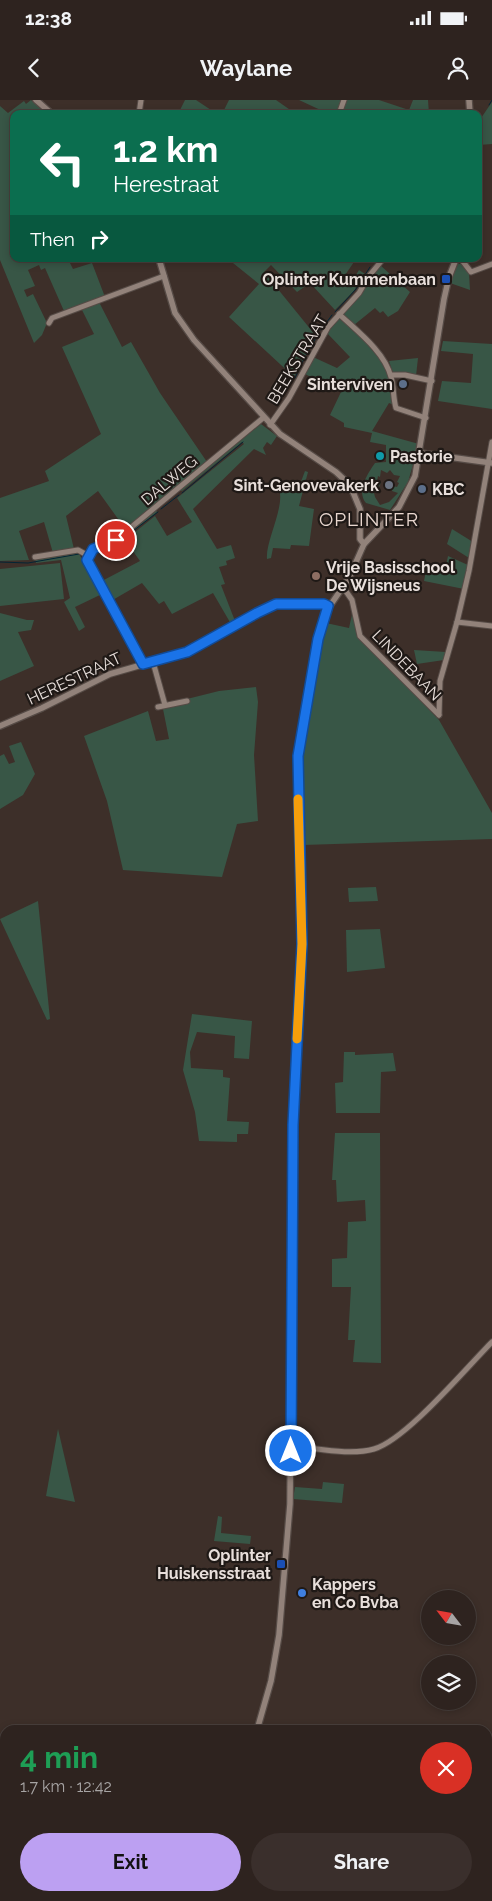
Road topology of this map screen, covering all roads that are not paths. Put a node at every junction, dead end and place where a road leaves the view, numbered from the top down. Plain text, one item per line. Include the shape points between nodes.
1 (36, 100) edge
2 (47, 110) edge
3 (160, 262) edge
4 (381, 262) edge
5 (455, 262) edge
6 (463, 262) edge
7 (492, 264) edge
8 (164, 276) junction
9 (340, 314) junction
10 (49, 323) dead end
11 (391, 375) junction
12 (432, 381) junction
13 (263, 418) junction
14 (426, 418) junction
15 (270, 425) junction
16 (492, 442) edge
17 (420, 453) junction
18 (490, 463) edge
19 (364, 544) junction
20 (87, 555) junction
21 (35, 557) dead end
22 (343, 587) junction
23 (328, 606) junction
24 (457, 622) junction
25 (492, 626) edge
26 (153, 662) junction
27 (143, 664) junction
28 (187, 701) dead end
29 (165, 705) junction
30 (158, 707) dead end
31 (0, 726) edge
32 (492, 1342) edge
33 (291, 1446) junction
34 (258, 1725) edge

1 - 2 street
3 - 8 street
4 - 9 street, BEEKSTRAAT
5 - 12 street via 444,299
6 - 7 street via 471,272
8 - 10 street via 52,318
8 - 13 street via 171,303 187,332
9 - 11 street via 377,352
9 - 15 street, BEEKSTRAAT via 321,338 289,398
11 - 12 street
11 - 14 street via 396,408
12 - 14 street
13 - 15 street
13 - 20 street, DALWEG via 123,534
14 - 17 street
15 - 19 street via 345,479 357,500 362,521 360,539
16 - 18 street, LINDEBAAN
17 - 18 street
17 - 19 street via 415,476 405,498
18 - 24 street, LINDEBAAN
19 - 22 street
20 - 21 street via 78,550
20 - 27 street via 89,565
22 - 23 street
22 - 24 street, LINDEBAAN via 352,600 360,636 439,716 443,670
23 - 26 street, HERESTRAAT via 276,604 187,652
23 - 33 street via 318,639 298,756 302,944 293,1125
24 - 25 street
26 - 27 street, HERESTRAAT
26 - 29 street
27 - 31 street, HERESTRAAT via 110,674
28 - 29 street
29 - 30 street
32 - 33 street via 409,1426 386,1444 358,1451
33 - 34 street via 290,1504 279,1635 271,1681

